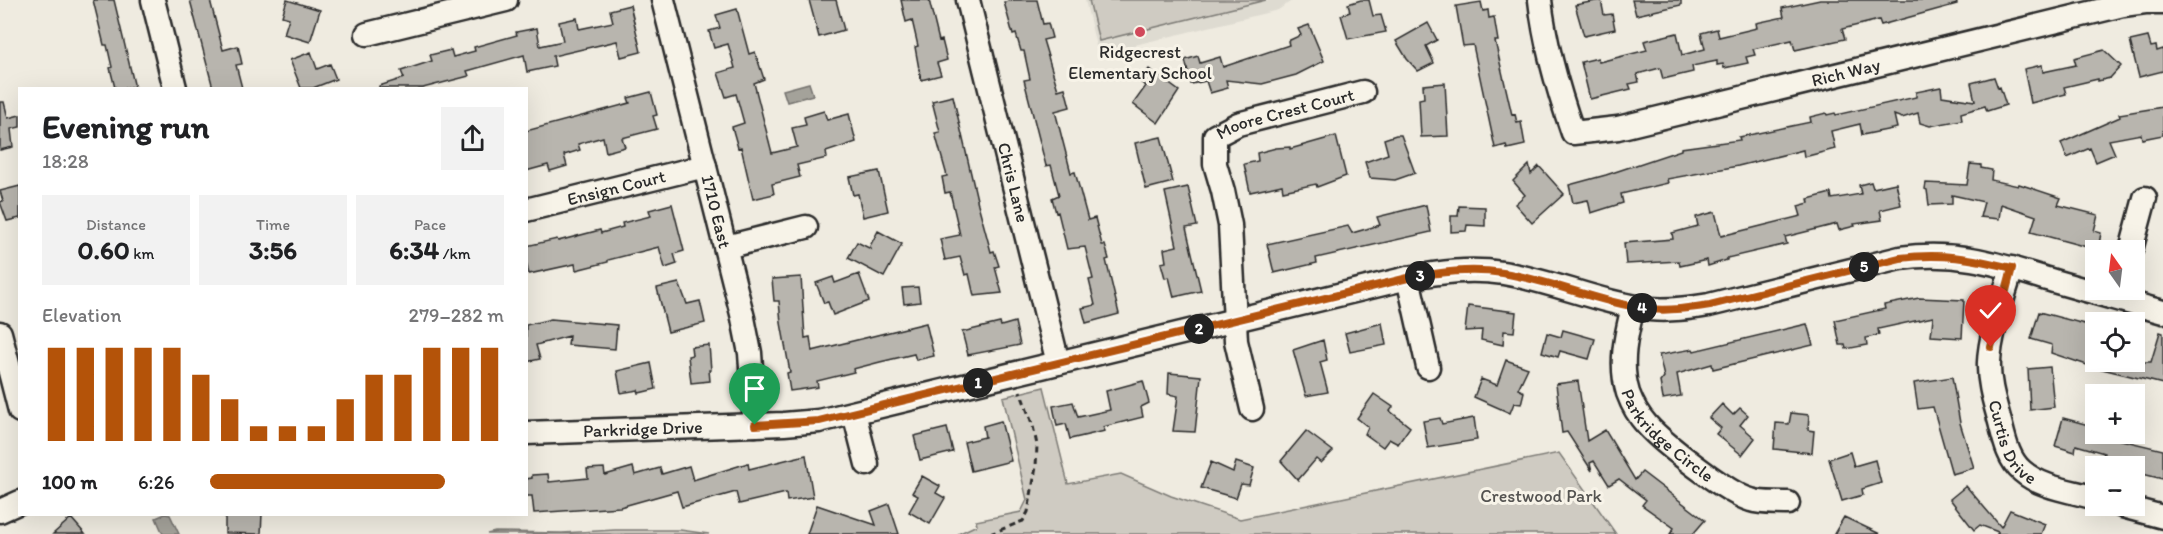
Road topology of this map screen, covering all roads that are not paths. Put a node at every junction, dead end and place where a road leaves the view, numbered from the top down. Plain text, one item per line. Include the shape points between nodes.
1 (153, 0) edge
2 (506, 0) edge
3 (663, 0) edge
4 (968, 0) edge
5 (1540, 0) edge
6 (2151, 1) edge
7 (367, 34) dead end
8 (175, 87) edge
9 (1363, 92) dead end
10 (705, 166) junction
11 (2145, 198) dead end
12 (528, 210) edge
13 (806, 227) dead end
14 (2133, 240) edge
15 (726, 247) junction
16 (2012, 268) junction
17 (1408, 278) junction
18 (2085, 286) edge
19 (2133, 300) edge
20 (1634, 306) junction
21 (2163, 312) edge
22 (1235, 320) junction
23 (0, 333) edge
24 (1058, 363) junction
25 (1428, 367) dead end
26 (18, 400) edge
27 (1252, 409) dead end
28 (854, 413) junction
29 (755, 425) junction
30 (528, 433) edge
31 (867, 464) dead end
32 (2085, 495) edge
33 (18, 503) edge
34 (1788, 503) dead end
35 (0, 511) edge
36 (2145, 512) edge
37 (2163, 517) edge

1 - 8 street
2 - 7 street
3 - 10 street, 1710 East
4 - 24 street, Chris Lane
5 - 6 street, Rich Way via 1558,90 1573,133 1618,128
9 - 22 street, Moore Crest Court via 1238,124 1215,136 1215,164 1230,225
10 - 12 street, Ensign Court
10 - 15 street, 1710 East
11 - 14 street
13 - 15 street
15 - 29 street, 1710 East via 750,353
16 - 18 street, Parkridge Drive
16 - 20 street, Parkridge Drive via 1974,258 1926,255 1710,305 1678,309
16 - 32 street, Curtis Drive via 1989,363 2005,443 2021,470 2037,481
17 - 20 street, Parkridge Drive via 1472,270 1502,273
17 - 22 street, Parkridge Drive
17 - 25 street
19 - 21 street, Parkridge Drive
20 - 34 street, Parkridge Circle via 1624,373 1628,392 1646,424 1726,488 1751,500
22 - 24 street, Parkridge Drive
22 - 27 street
23 - 26 street
24 - 28 street, Parkridge Drive
28 - 29 street, Parkridge Drive via 819,421
28 - 31 street
29 - 30 street, Parkridge Drive
33 - 35 street
36 - 37 street

